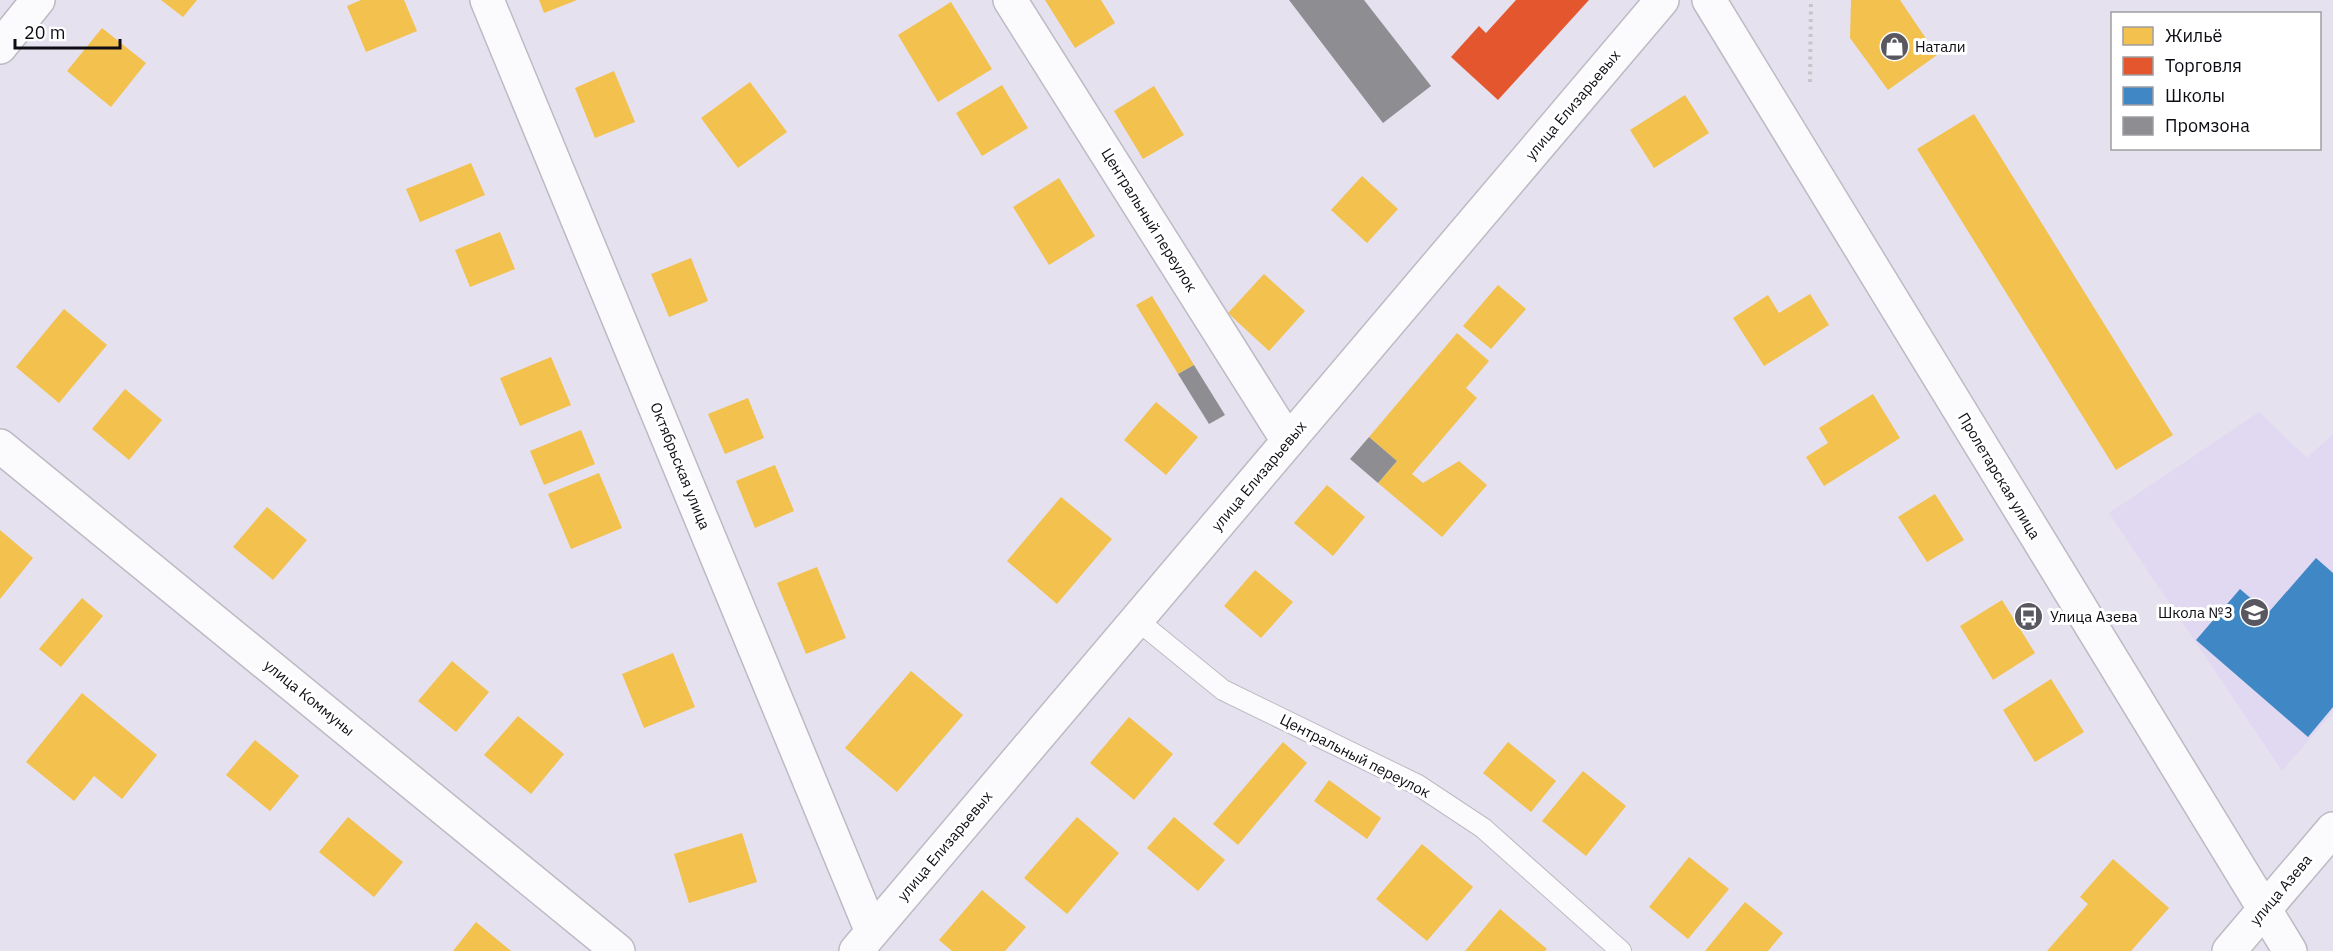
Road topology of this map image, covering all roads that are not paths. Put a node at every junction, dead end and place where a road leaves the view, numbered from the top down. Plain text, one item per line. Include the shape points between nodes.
1 (38, 0) edge
2 (487, 0) edge
3 (1010, 0) edge
4 (1662, 0) edge
5 (1709, 0) edge
6 (0, 47) edge
7 (1288, 441) junction
8 (0, 446) edge
9 (1137, 620) junction
10 (2333, 829) edge
11 (2263, 910) junction
12 (864, 942) edge
13 (618, 951) edge
14 (1620, 951) edge
15 (2229, 951) edge
16 (2290, 951) edge

1 - 6 street
2 - 12 street, Октябрьская улица
3 - 7 street, Центральный переулок
4 - 7 street, улица Елизарьевых
5 - 11 street, Пролетарская улица
7 - 9 street, улица Елизарьевых
8 - 13 street, улица Коммуны
9 - 12 street, улица Елизарьевых
9 - 14 lane, Центральный переулок via 1223,690 1418,785 1483,828
10 - 11 street, улица Азева
11 - 15 street, улица Азева
11 - 16 street, Пролетарская улица

